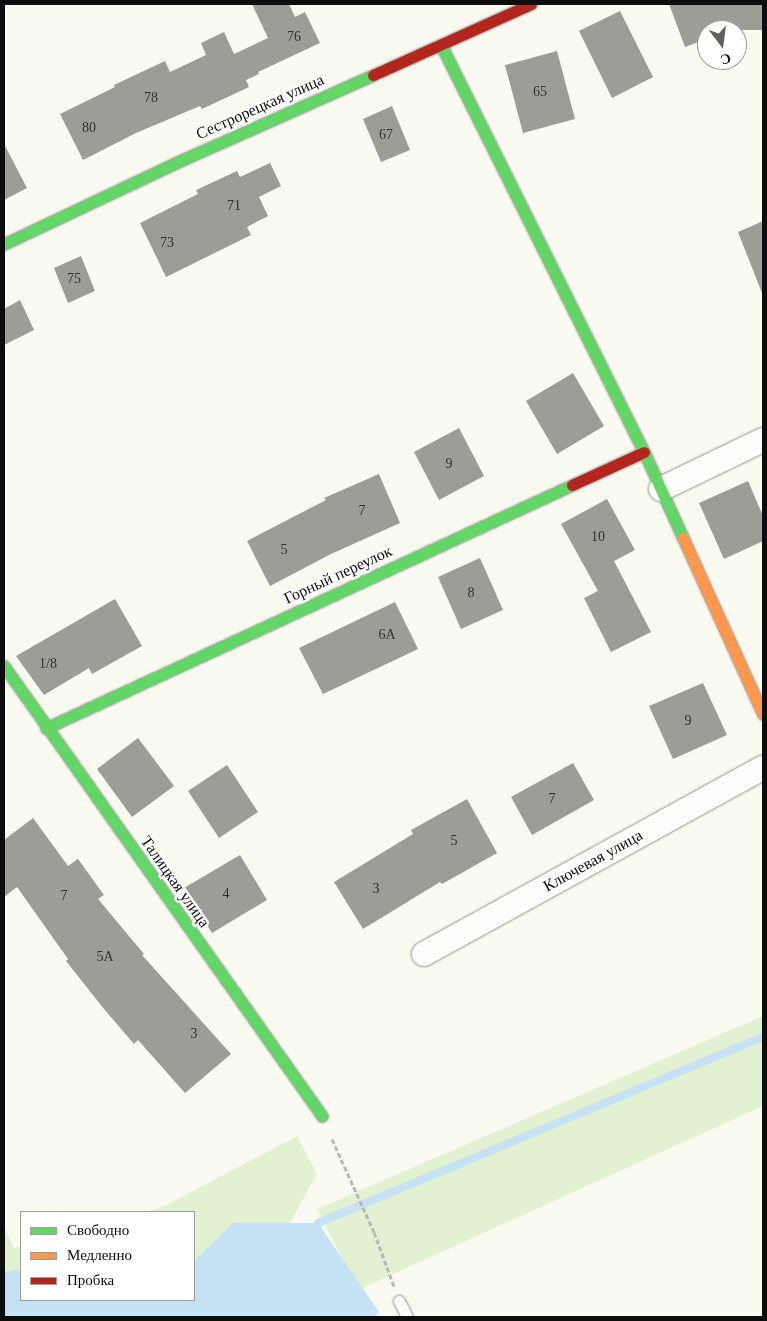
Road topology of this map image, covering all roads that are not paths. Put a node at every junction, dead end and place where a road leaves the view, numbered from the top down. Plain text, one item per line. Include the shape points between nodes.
1 (531, 4) edge
2 (441, 45) junction
3 (4, 244) edge
4 (763, 440) edge
5 (644, 452) junction
6 (660, 488) junction
7 (4, 666) edge
8 (763, 714) edge
9 (46, 728) junction
10 (763, 768) edge
11 (424, 954) dead end
12 (322, 1116) road end
13 (399, 1300) road end
14 (407, 1317) edge

1 - 2 street, Сестрорецкая улица
2 - 3 street, Сестрорецкая улица via 173,164
2 - 5 street
4 - 6 street
5 - 6 street
5 - 9 street, Горный переулок
6 - 8 street
7 - 9 street, Талицкая улица
9 - 12 street, Талицкая улица
10 - 11 street, Ключевая улица
13 - 14 lane

